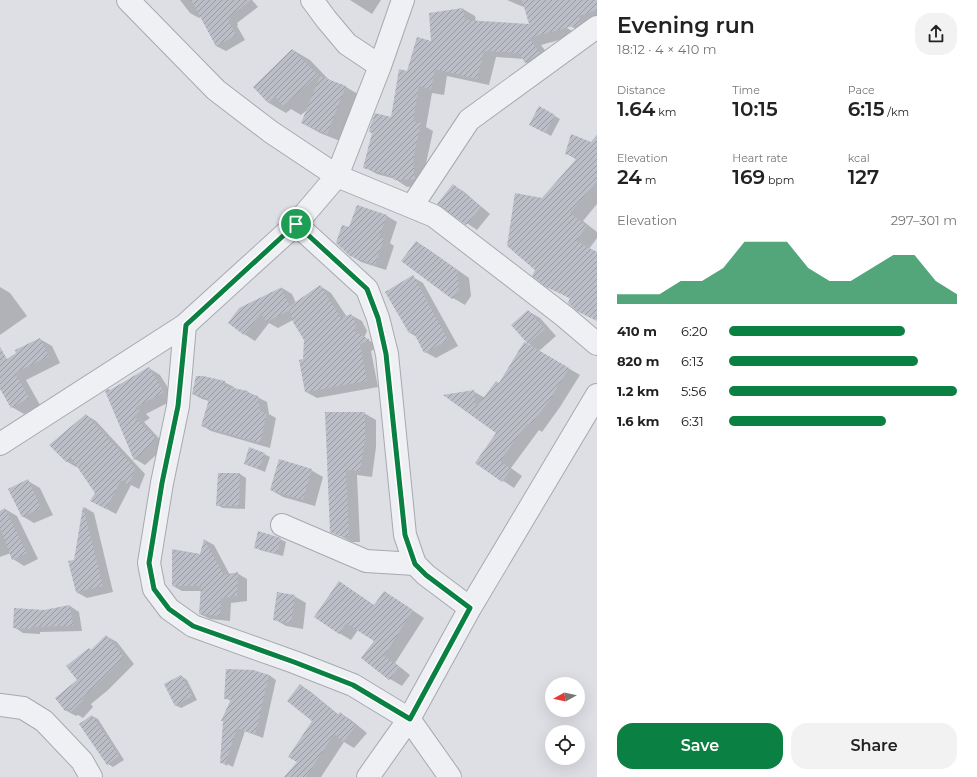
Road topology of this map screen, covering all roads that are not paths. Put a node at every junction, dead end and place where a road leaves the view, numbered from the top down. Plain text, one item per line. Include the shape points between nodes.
1 (128, 0) edge
2 (312, 0) edge
3 (403, 0) edge
4 (597, 27) edge
5 (380, 66) junction
6 (337, 176) junction
7 (412, 206) junction
8 (296, 224) junction
9 (186, 325) junction
10 (597, 344) edge
11 (597, 395) edge
12 (0, 444) edge
13 (282, 525) dead end
14 (415, 564) junction
15 (470, 608) junction
16 (0, 705) edge
17 (410, 719) junction
18 (91, 777) edge
19 (368, 777) edge
20 (450, 777) edge

1 - 6 street via 216,90 270,132
2 - 5 street via 348,44
3 - 5 street
4 - 7 street via 469,120
5 - 6 street
6 - 7 street
6 - 8 street
7 - 10 street via 434,216
8 - 9 street
8 - 14 street via 367,289 378,318 386,354 405,535
9 - 12 street
9 - 17 street via 178,406 149,563 154,589 169,609 193,626 353,685
11 - 15 street
13 - 14 street via 366,561
14 - 15 street
15 - 17 street
16 - 18 street via 22,708 44,721 82,761
17 - 19 street
17 - 20 street

